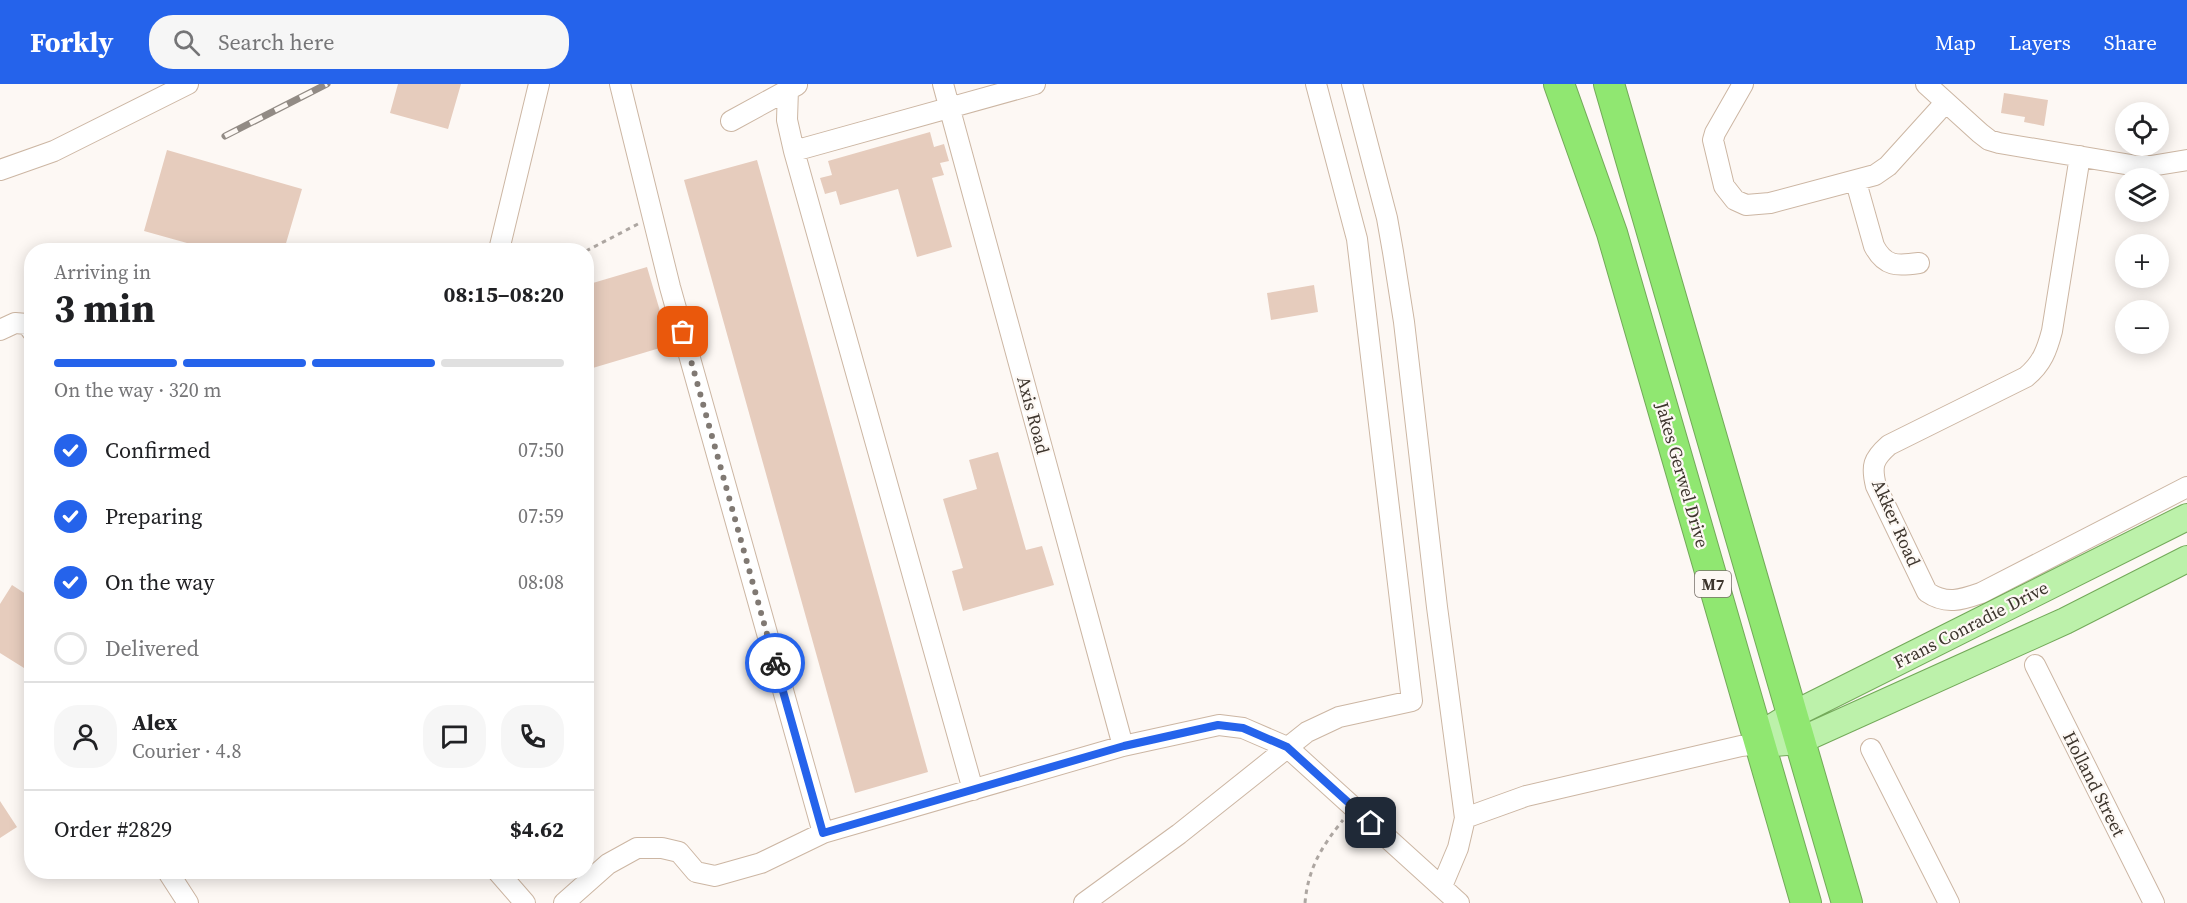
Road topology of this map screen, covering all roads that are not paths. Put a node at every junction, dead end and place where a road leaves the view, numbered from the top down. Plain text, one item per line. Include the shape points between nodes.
1 (188, 84) edge
2 (539, 84) edge
3 (620, 84) edge
4 (943, 84) edge
5 (1035, 84) edge
6 (1317, 84) edge
7 (1352, 84) edge
8 (1559, 84) edge
9 (1609, 84) edge
10 (1743, 84) edge
11 (1926, 84) edge
12 (794, 87) edge
13 (1945, 104) junction
14 (950, 107) junction
15 (731, 121) dead end
16 (794, 151) junction
17 (2080, 156) junction
18 (2187, 160) edge
19 (0, 170) edge
20 (1856, 182) junction
21 (501, 243) edge
22 (1918, 262) dead end
23 (24, 325) edge
24 (0, 330) edge
25 (2187, 487) edge
26 (2187, 517) edge
27 (2187, 559) edge
28 (2035, 665) dead end
29 (1796, 728) junction
30 (1753, 742) junction
31 (1124, 746) junction
32 (1287, 747) junction
33 (1871, 749) dead end
34 (973, 790) junction
35 (1465, 818) junction
36 (823, 833) junction
37 (594, 876) edge
38 (173, 879) edge
39 (504, 879) edge
40 (591, 879) edge
41 (1442, 886) junction
42 (188, 903) edge
43 (525, 903) edge
44 (564, 903) edge
45 (1084, 903) edge
46 (1459, 903) edge
47 (1806, 903) edge
48 (1846, 903) edge
49 (1949, 903) edge
50 (2154, 903) edge

1 - 19 street via 54,151
2 - 21 street
3 - 36 street via 670,287
4 - 14 street, Axis Road
5 - 14 street
6 - 32 street via 1357,239 1412,701 1340,717 1307,732
7 - 35 street via 1387,218 1406,333
8 - 30 highway, Jakes Gerwel Drive / M7 via 1612,233
9 - 29 highway, M7
10 - 20 street via 1713,140 1724,186 1735,200 1746,205 1770,203
11 - 13 street
12 - 15 street
12 - 16 street via 787,120
13 - 17 street via 1989,140
13 - 20 street via 1888,166 1875,176
14 - 16 street
14 - 31 street, Axis Road
16 - 34 street
17 - 18 street via 2151,166
17 - 25 street, Akker Road via 2052,331 2041,362 2026,377 1889,445 1874,464 1876,486 1927,592 1948,602 1981,592
20 - 22 street via 1878,254 1896,265
23 - 24 street via 15,323
26 - 29 main road, Frans Conradie Drive
27 - 29 main road, Frans Conradie Drive via 2065,621
28 - 50 street, Holland Street
29 - 30 main road, Frans Conradie Drive
29 - 48 highway, M7
30 - 35 street via 1526,796
30 - 47 highway, Jakes Gerwel Drive / M7
31 - 32 street via 1218,725 1243,728
31 - 34 street
32 - 41 street
32 - 45 street via 1179,834
33 - 49 street
34 - 36 street
35 - 41 street
36 - 37 street via 761,863 715,876 696,872 679,852 637,848
38 - 42 street
39 - 43 street
40 - 44 street
41 - 46 street

